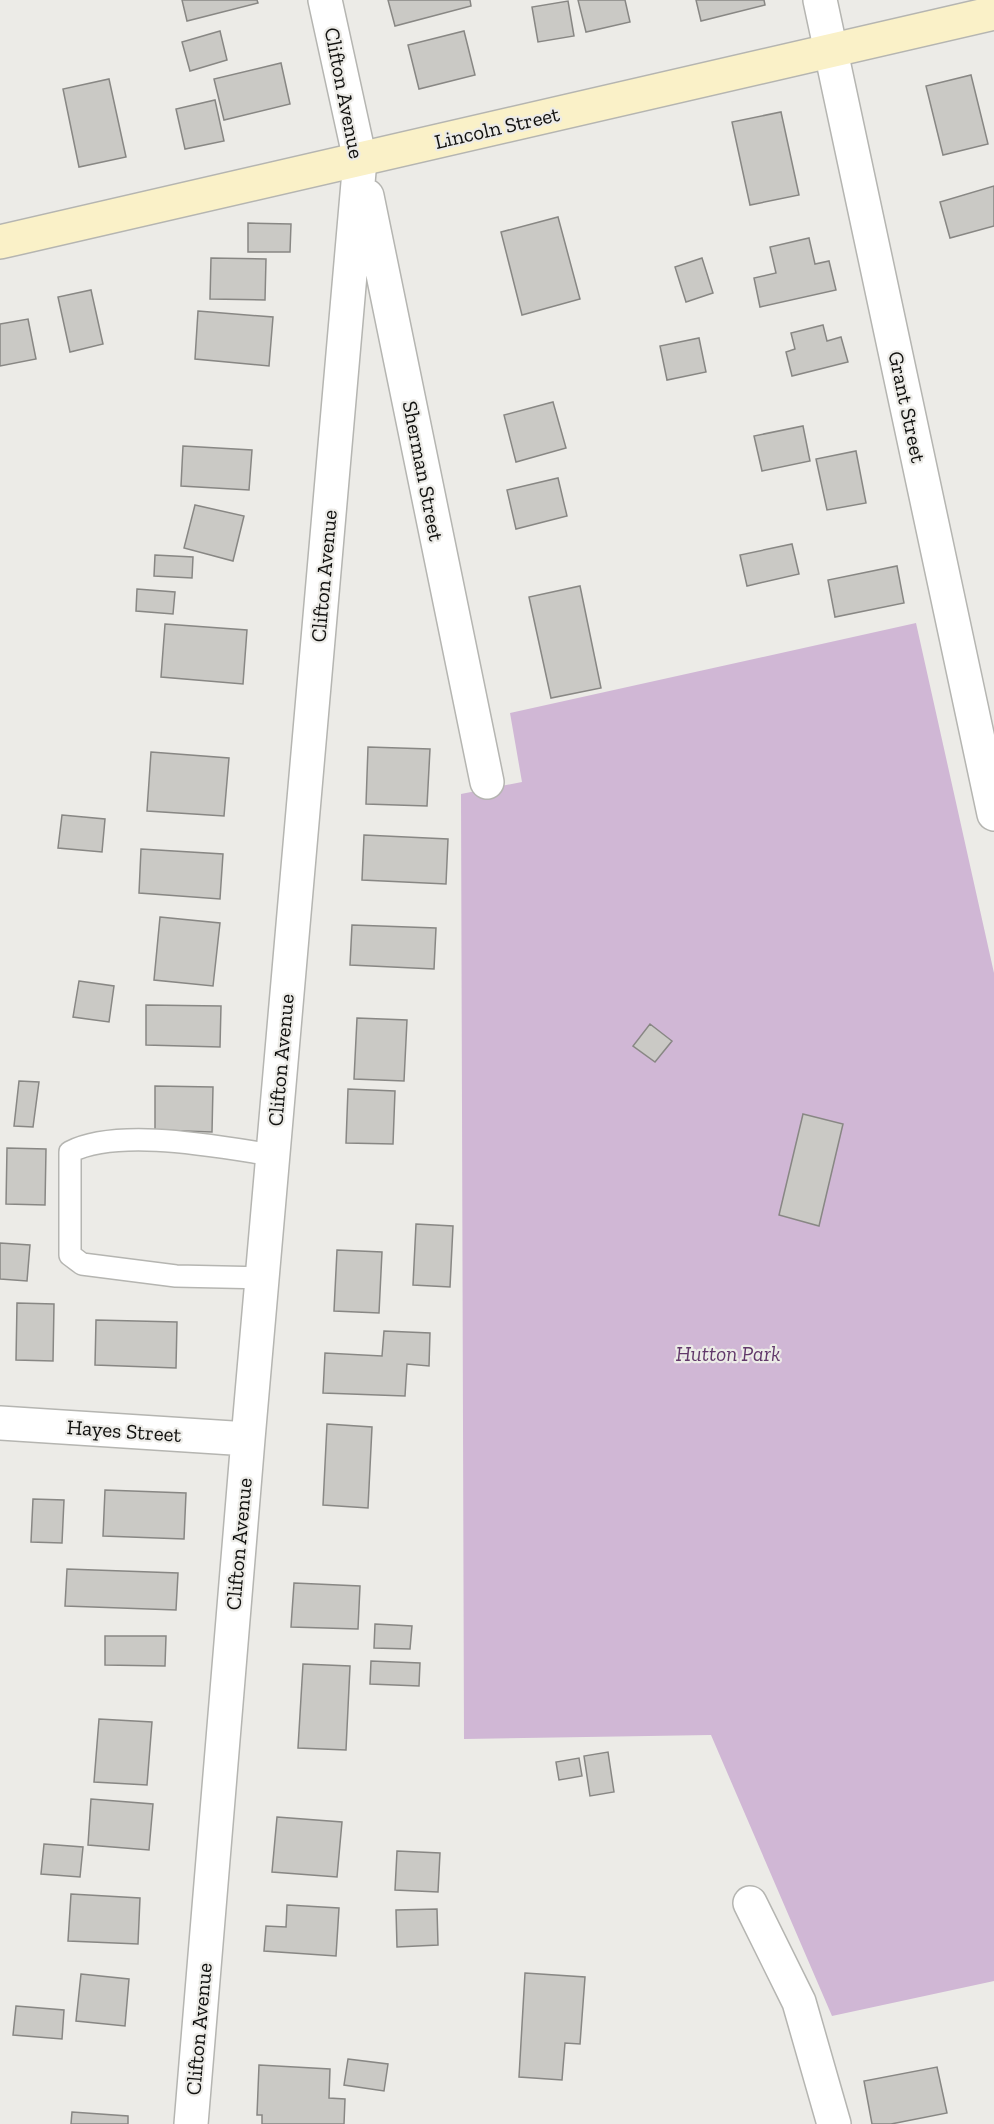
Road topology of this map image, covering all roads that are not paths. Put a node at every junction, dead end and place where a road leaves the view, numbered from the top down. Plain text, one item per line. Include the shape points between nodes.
1 (325, 0) edge
2 (820, 0) edge
3 (994, 13) edge
4 (831, 49) junction
5 (360, 160) junction
6 (0, 242) edge
7 (487, 782) dead end
8 (994, 814) edge
9 (273, 1155) junction
10 (262, 1278) junction
11 (0, 1423) edge
12 (248, 1439) junction
13 (750, 1903) dead end
14 (191, 2124) edge
15 (834, 2124) edge

1 - 5 street, Clifton Avenue
2 - 4 street, Grant Street
3 - 4 street, Lincoln Street
4 - 5 street, Lincoln Street
4 - 8 street, Grant Street
5 - 6 street, Lincoln Street
5 - 7 street, Sherman Street
5 - 9 street, Clifton Avenue
9 - 10 street, Clifton Avenue
9 - 10 lane via 198,1144 115,1141 70,1152 70,1255 82,1264 176,1276
10 - 12 street, Clifton Avenue
11 - 12 street, Hayes Street
12 - 14 street, Clifton Avenue
13 - 15 street via 799,2002

